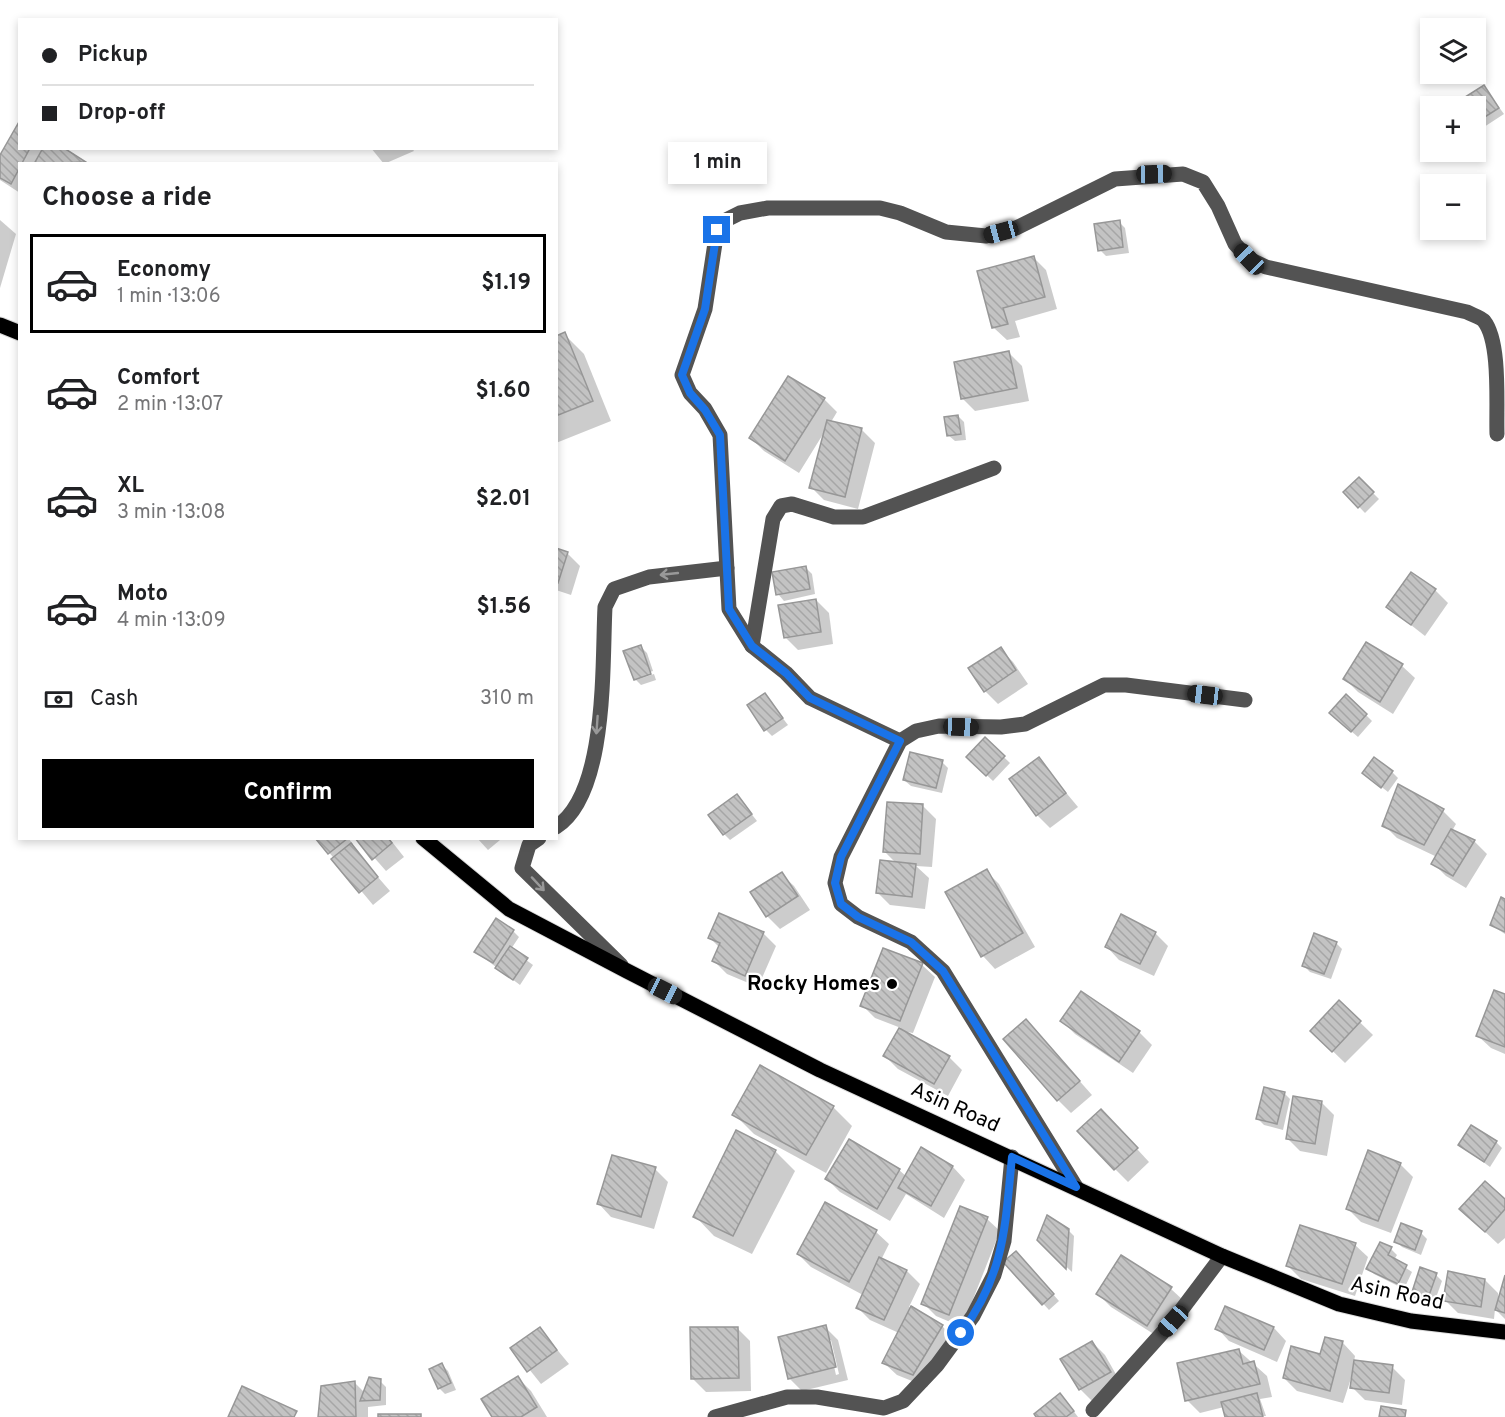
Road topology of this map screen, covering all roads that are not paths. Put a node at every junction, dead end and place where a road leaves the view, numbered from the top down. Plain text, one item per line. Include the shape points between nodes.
1 (0, 325) edge
2 (18, 332) edge
3 (1497, 434) dead end
4 (994, 468) dead end
5 (727, 568) junction
6 (752, 646) junction
7 (1245, 700) dead end
8 (900, 741) junction
9 (558, 825) edge
10 (425, 840) edge
11 (536, 840) edge
12 (627, 971) junction
13 (1012, 1157) junction
14 (1076, 1187) junction
15 (1222, 1256) junction
16 (1505, 1332) edge
17 (1093, 1410) dead end
18 (715, 1417) edge

1 - 2 main road
3 - 5 street via 1492,338 1484,320 1467,312 1266,267 1249,259 1235,244 1203,182 1184,174 1115,179 1016,228 986,236 946,232 880,208 768,208 726,220 717,230 705,309 682,375 720,435
4 - 6 street via 863,517 834,517 792,504 781,506 773,519
5 - 6 street via 729,609
5 -> 9 street via 649,577 614,590 605,607 595,759 585,793
6 - 8 street via 810,698
7 - 8 street via 1104,685 1025,724 939,726 916,731
8 - 14 street via 841,857 835,883 841,904 858,917 911,942 943,971
10 - 12 main road, Asin Road via 508,909
11 -> 12 street via 529,845 522,868
12 - 13 main road, Asin Road via 820,1070
13 - 14 main road, Asin Road
13 - 18 street via 1004,1241 994,1275 974,1316 937,1365 903,1401 884,1408 817,1397 787,1397
14 - 15 main road, Asin Road
15 - 16 main road, Asin Road via 1339,1304 1411,1320
15 - 17 street via 1173,1321

